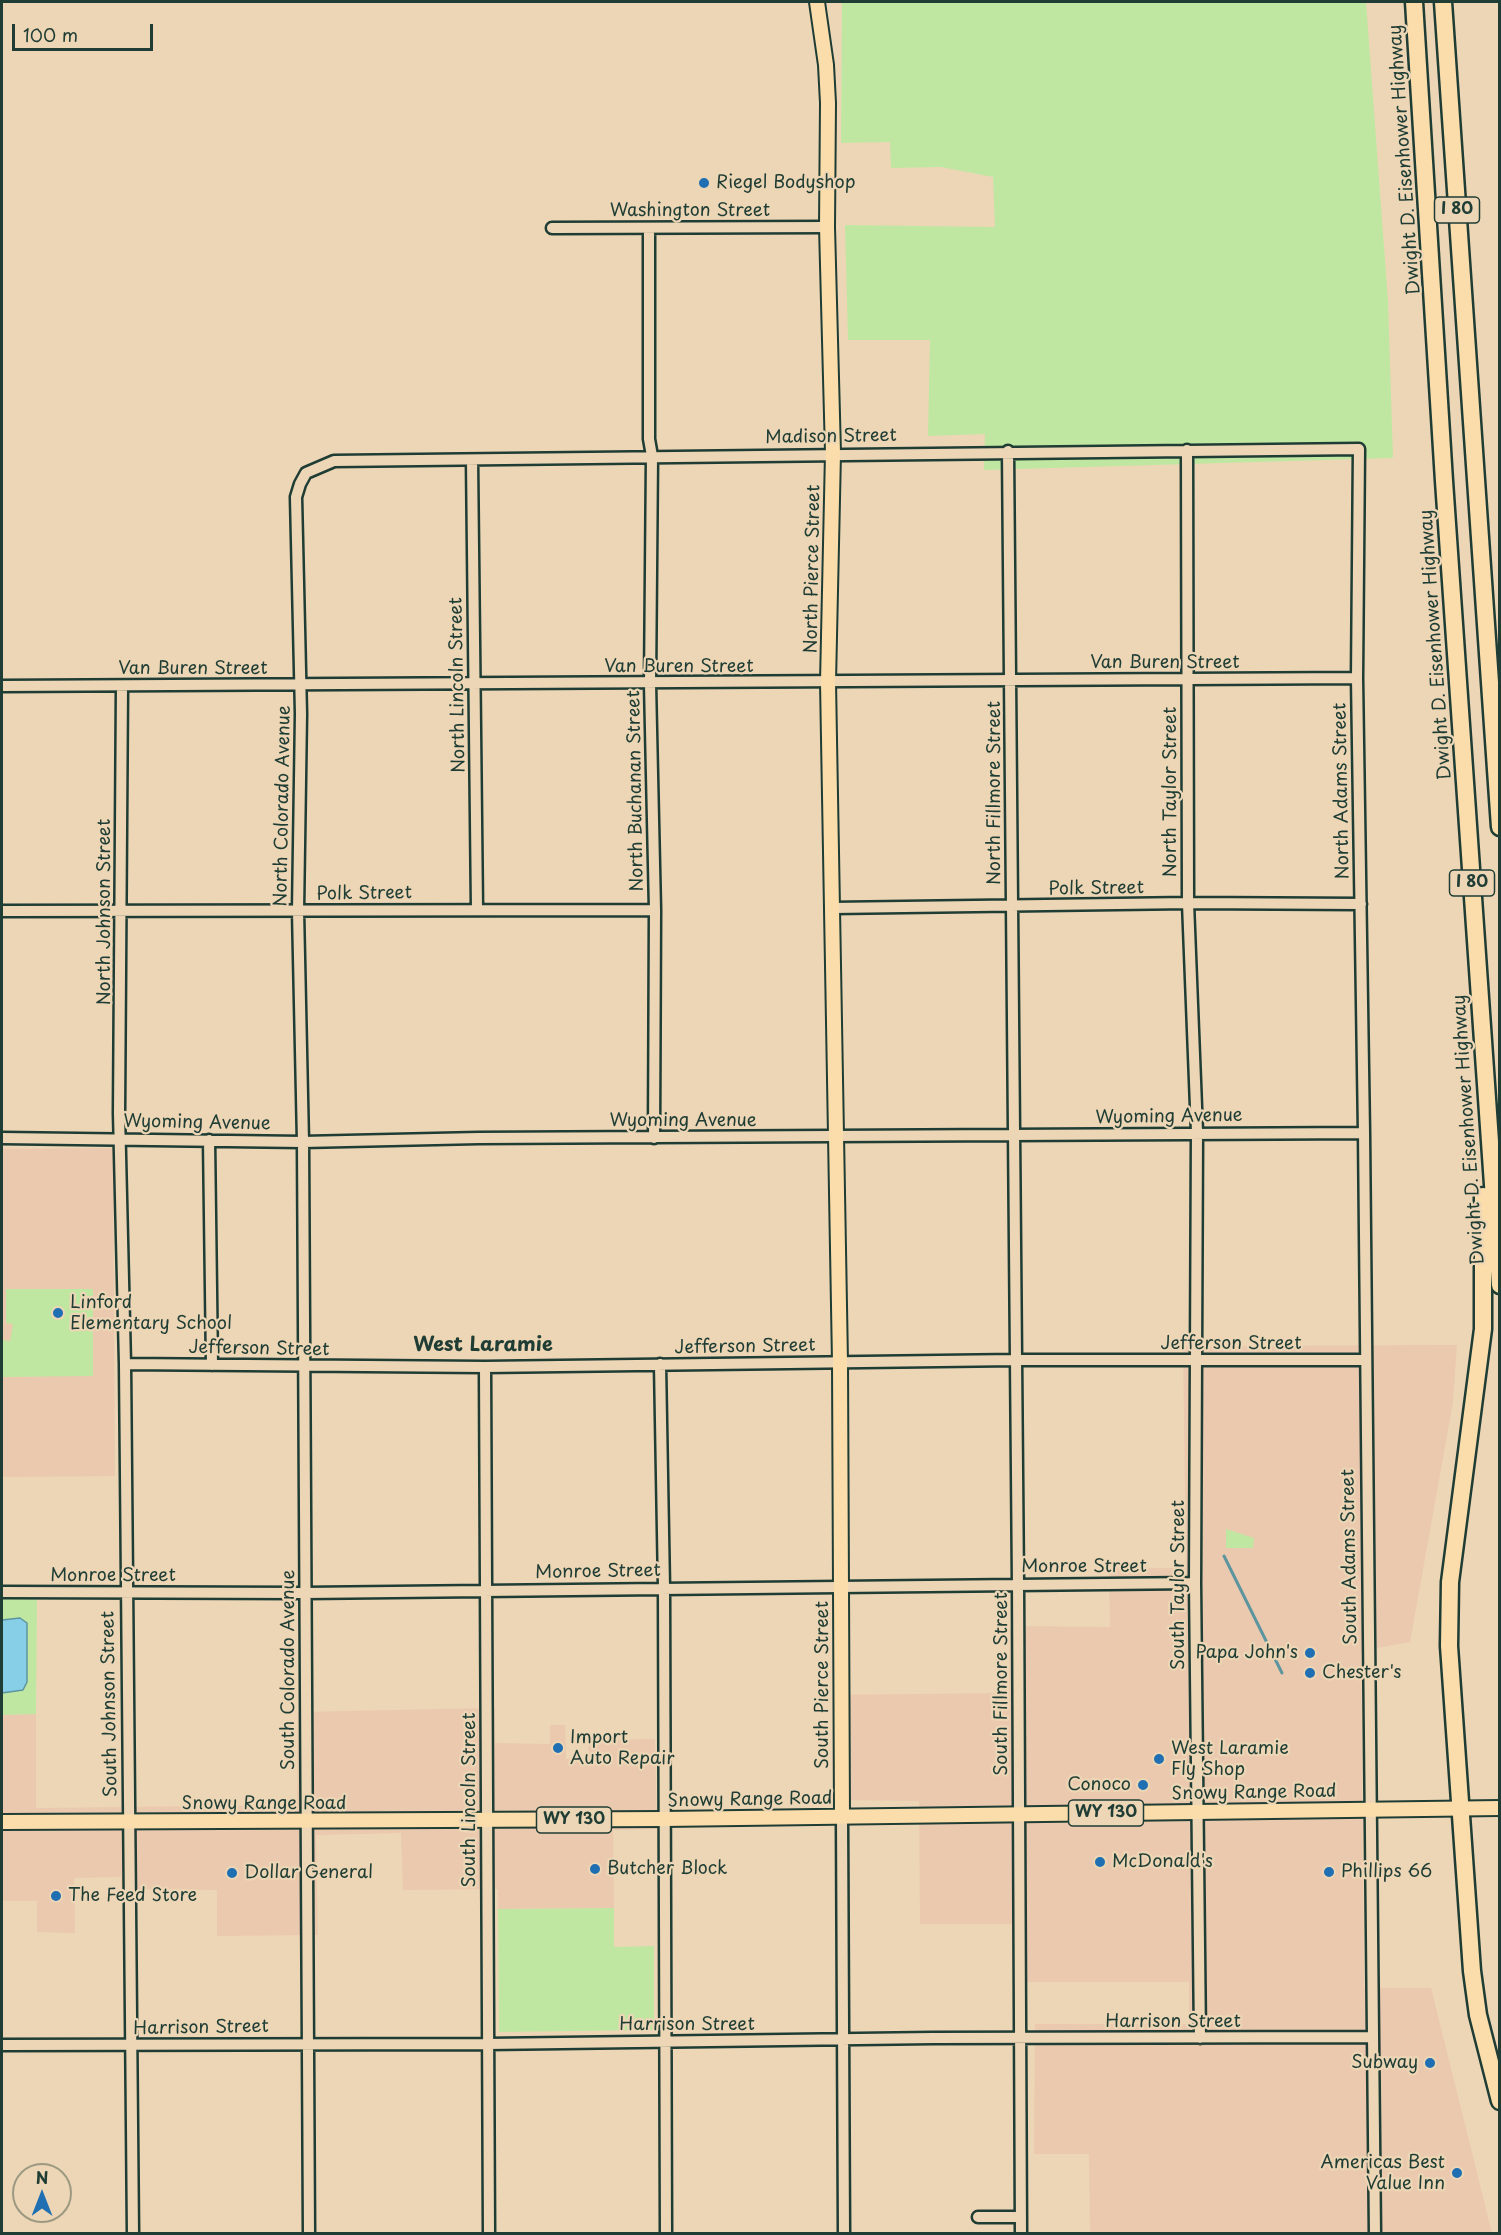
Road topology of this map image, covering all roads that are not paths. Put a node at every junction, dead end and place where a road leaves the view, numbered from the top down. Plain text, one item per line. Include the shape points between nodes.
1 (817, 2) edge
2 (1414, 2) edge
3 (1443, 2) edge
4 (827, 227) junction
5 (552, 228) dead end
6 (649, 228) junction
7 (1359, 449) joint
8 (1187, 450) junction
9 (1008, 451) junction
10 (833, 453) junction
11 (652, 456) junction
12 (472, 460) junction
13 (306, 473) joint
14 (1357, 678) junction
15 (1186, 679) junction
16 (1010, 681) junction
17 (828, 682) junction
18 (474, 683) junction
19 (650, 684) junction
20 (2, 686) edge
21 (122, 686) junction
22 (300, 686) junction
23 (1500, 827) edge
24 (1188, 903) junction
25 (1361, 904) junction
26 (1012, 907) junction
27 (832, 908) junction
28 (477, 909) junction
29 (655, 910) junction
30 (2, 911) edge
31 (121, 911) junction
32 (298, 911) junction
33 (1484, 1051) junction
34 (1197, 1132) junction
35 (1364, 1133) junction
36 (1014, 1135) junction
37 (834, 1137) junction
38 (2, 1138) edge
39 (119, 1138) junction
40 (654, 1138) junction
41 (209, 1140) junction
42 (303, 1142) junction
43 (1500, 1285) edge
44 (1015, 1359) junction
45 (1365, 1360) junction
46 (1196, 1361) junction
47 (840, 1362) junction
48 (125, 1364) junction
49 (660, 1364) junction
50 (212, 1365) junction
51 (302, 1366) junction
52 (485, 1367) junction
53 (1018, 1583) junction
54 (1195, 1583) junction
55 (840, 1587) junction
56 (664, 1588) junction
57 (486, 1590) junction
58 (2, 1592) edge
59 (125, 1593) junction
60 (305, 1593) junction
61 (1500, 1808) edge
62 (1461, 1809) junction
63 (1371, 1810) junction
64 (1197, 1811) junction
65 (1018, 1814) junction
66 (842, 1817) junction
67 (664, 1819) junction
68 (486, 1820) junction
69 (2, 1822) edge
70 (128, 1822) junction
71 (306, 1822) junction
72 (1372, 2037) junction
73 (1021, 2038) junction
74 (1200, 2038) junction
75 (844, 2040) junction
76 (665, 2041) junction
77 (308, 2044) junction
78 (488, 2044) junction
79 (2, 2045) edge
80 (131, 2045) junction
81 (1500, 2101) edge
82 (978, 2217) dead end
83 (1021, 2217) junction
84 (133, 2234) edge
85 (309, 2234) edge
86 (489, 2234) edge
87 (666, 2234) edge
88 (844, 2234) edge
89 (1021, 2234) edge
90 (1375, 2234) edge

1 - 4 main road, North Pierce Street via 828,93
2 - 33 highway, Dwight D. Eisenhower Highway / I 80
3 - 23 highway, I 80
4 - 6 street, Washington Street
4 - 10 main road, North Pierce Street
5 - 6 street, Washington Street
6 - 11 street, North Buchanan Street
7 - 8 street, Madison Street
7 - 14 street, North Adams Street
8 - 9 street, Madison Street
8 - 15 street, North Taylor Street
9 - 10 street, Madison Street
9 - 16 street, North Fillmore Street
10 - 11 street, Madison Street
10 - 17 main road, North Pierce Street
11 - 12 street, Madison Street
11 - 19 street, North Buchanan Street
12 - 13 street, Madison Street via 334,461
12 - 18 street, North Lincoln Street
13 - 22 street, North Colorado Avenue via 296,497
14 - 15 street, Van Buren Street
14 - 25 street, North Adams Street
15 - 16 street, Van Buren Street
15 - 24 street, North Taylor Street
16 - 17 street, Van Buren Street
16 - 26 street, North Fillmore Street
17 - 19 street, Van Buren Street
17 - 27 main road, North Pierce Street
18 - 19 street, Van Buren Street
18 - 22 street, Van Buren Street
18 - 28 street, North Lincoln Street
19 - 29 street, North Buchanan Street
20 - 21 street, Van Buren Street
21 - 22 street, Van Buren Street
21 - 31 street, North Johnson Street
22 - 32 street, North Colorado Avenue
24 - 25 street, Polk Street
24 - 26 street, Polk Street
24 - 34 street, North Taylor Street
25 - 35 street, North Adams Street
26 - 27 street, Polk Street
26 - 36 street, North Fillmore Street
27 - 37 main road, North Pierce Street
28 - 29 street, Polk Street
28 - 32 street, Polk Street
29 - 40 street, North Buchanan Street
30 - 31 street, Polk Street
31 - 32 street, Polk Street
31 - 39 street, North Johnson Street
32 - 42 street, North Colorado Avenue
33 - 43 highway, Dwight D. Eisenhower Highway / I 80
33 - 62 highway via 1483,1329 1450,1582 1449,1646
34 - 35 street, Wyoming Avenue
34 - 36 street, Wyoming Avenue
34 - 46 street, South Taylor Street
35 - 45 street, South Adams Street
36 - 37 street, Wyoming Avenue
36 - 44 street, South Fillmore Street
37 - 40 street, Wyoming Avenue
37 - 47 main road, South Pierce Street
38 - 39 street, Wyoming Avenue
39 - 41 street, Wyoming Avenue
39 - 48 street, South Johnson Street
40 - 42 street, Wyoming Avenue
41 - 42 street, Wyoming Avenue
41 - 50 street
42 - 51 street, South Colorado Avenue
44 - 46 street, Jefferson Street
44 - 47 street, Jefferson Street
44 - 53 street, South Fillmore Street
45 - 46 street, Jefferson Street
45 - 63 street, South Adams Street
46 - 54 street, South Taylor Street
47 - 49 street, Jefferson Street
47 - 55 main road, South Pierce Street
48 - 50 street, Jefferson Street
48 - 59 street, South Johnson Street
49 - 52 street, Jefferson Street
49 - 56 street
50 - 51 street, Jefferson Street
51 - 52 street, Jefferson Street
51 - 60 street, South Colorado Avenue
52 - 57 street, South Lincoln Street
53 - 54 street, Monroe Street
53 - 55 street, Monroe Street
53 - 65 street, South Fillmore Street
54 - 64 street, South Taylor Street
55 - 56 street, Monroe Street
55 - 66 main road, South Pierce Street
56 - 57 street, Monroe Street
56 - 67 street
57 - 60 street, Monroe Street
57 - 68 street, South Lincoln Street
58 - 59 street, Monroe Street
59 - 60 street, Monroe Street
59 - 70 street, South Johnson Street
60 - 71 street, South Colorado Avenue
61 - 62 main road, Snowy Range Road / WY 130
62 - 63 main road, Snowy Range Road / WY 130
62 - 81 highway via 1472,1971
63 - 64 main road, Snowy Range Road / WY 130
63 - 72 street, South Adams Street
64 - 65 main road, Snowy Range Road / WY 130
64 - 74 street, South Taylor Street
65 - 66 main road, Snowy Range Road / WY 130
65 - 73 street, South Fillmore Street
66 - 67 main road, Snowy Range Road / WY 130
66 - 75 street, South Pierce Street
67 - 68 main road, Snowy Range Road / WY 130
67 - 76 street
68 - 71 main road, Snowy Range Road / WY 130
68 - 78 street, South Lincoln Street
69 - 70 main road, Snowy Range Road / WY 130
70 - 71 main road, Snowy Range Road / WY 130
70 - 80 street, South Johnson Street
71 - 77 street, South Colorado Avenue
72 - 74 street, Harrison Street
72 - 90 street, South Adams Street
73 - 74 street, Harrison Street
73 - 75 street, Harrison Street
73 - 83 street, South Fillmore Street
75 - 76 street, Harrison Street
75 - 88 street, South Pierce Street
76 - 78 street, Harrison Street
76 - 87 street
77 - 78 street, Harrison Street
77 - 80 street, Harrison Street
77 - 85 street, South Colorado Avenue
78 - 86 street, South Lincoln Street
79 - 80 street, Harrison Street
80 - 84 street, South Johnson Street
82 - 83 street
83 - 89 street, South Fillmore Street

